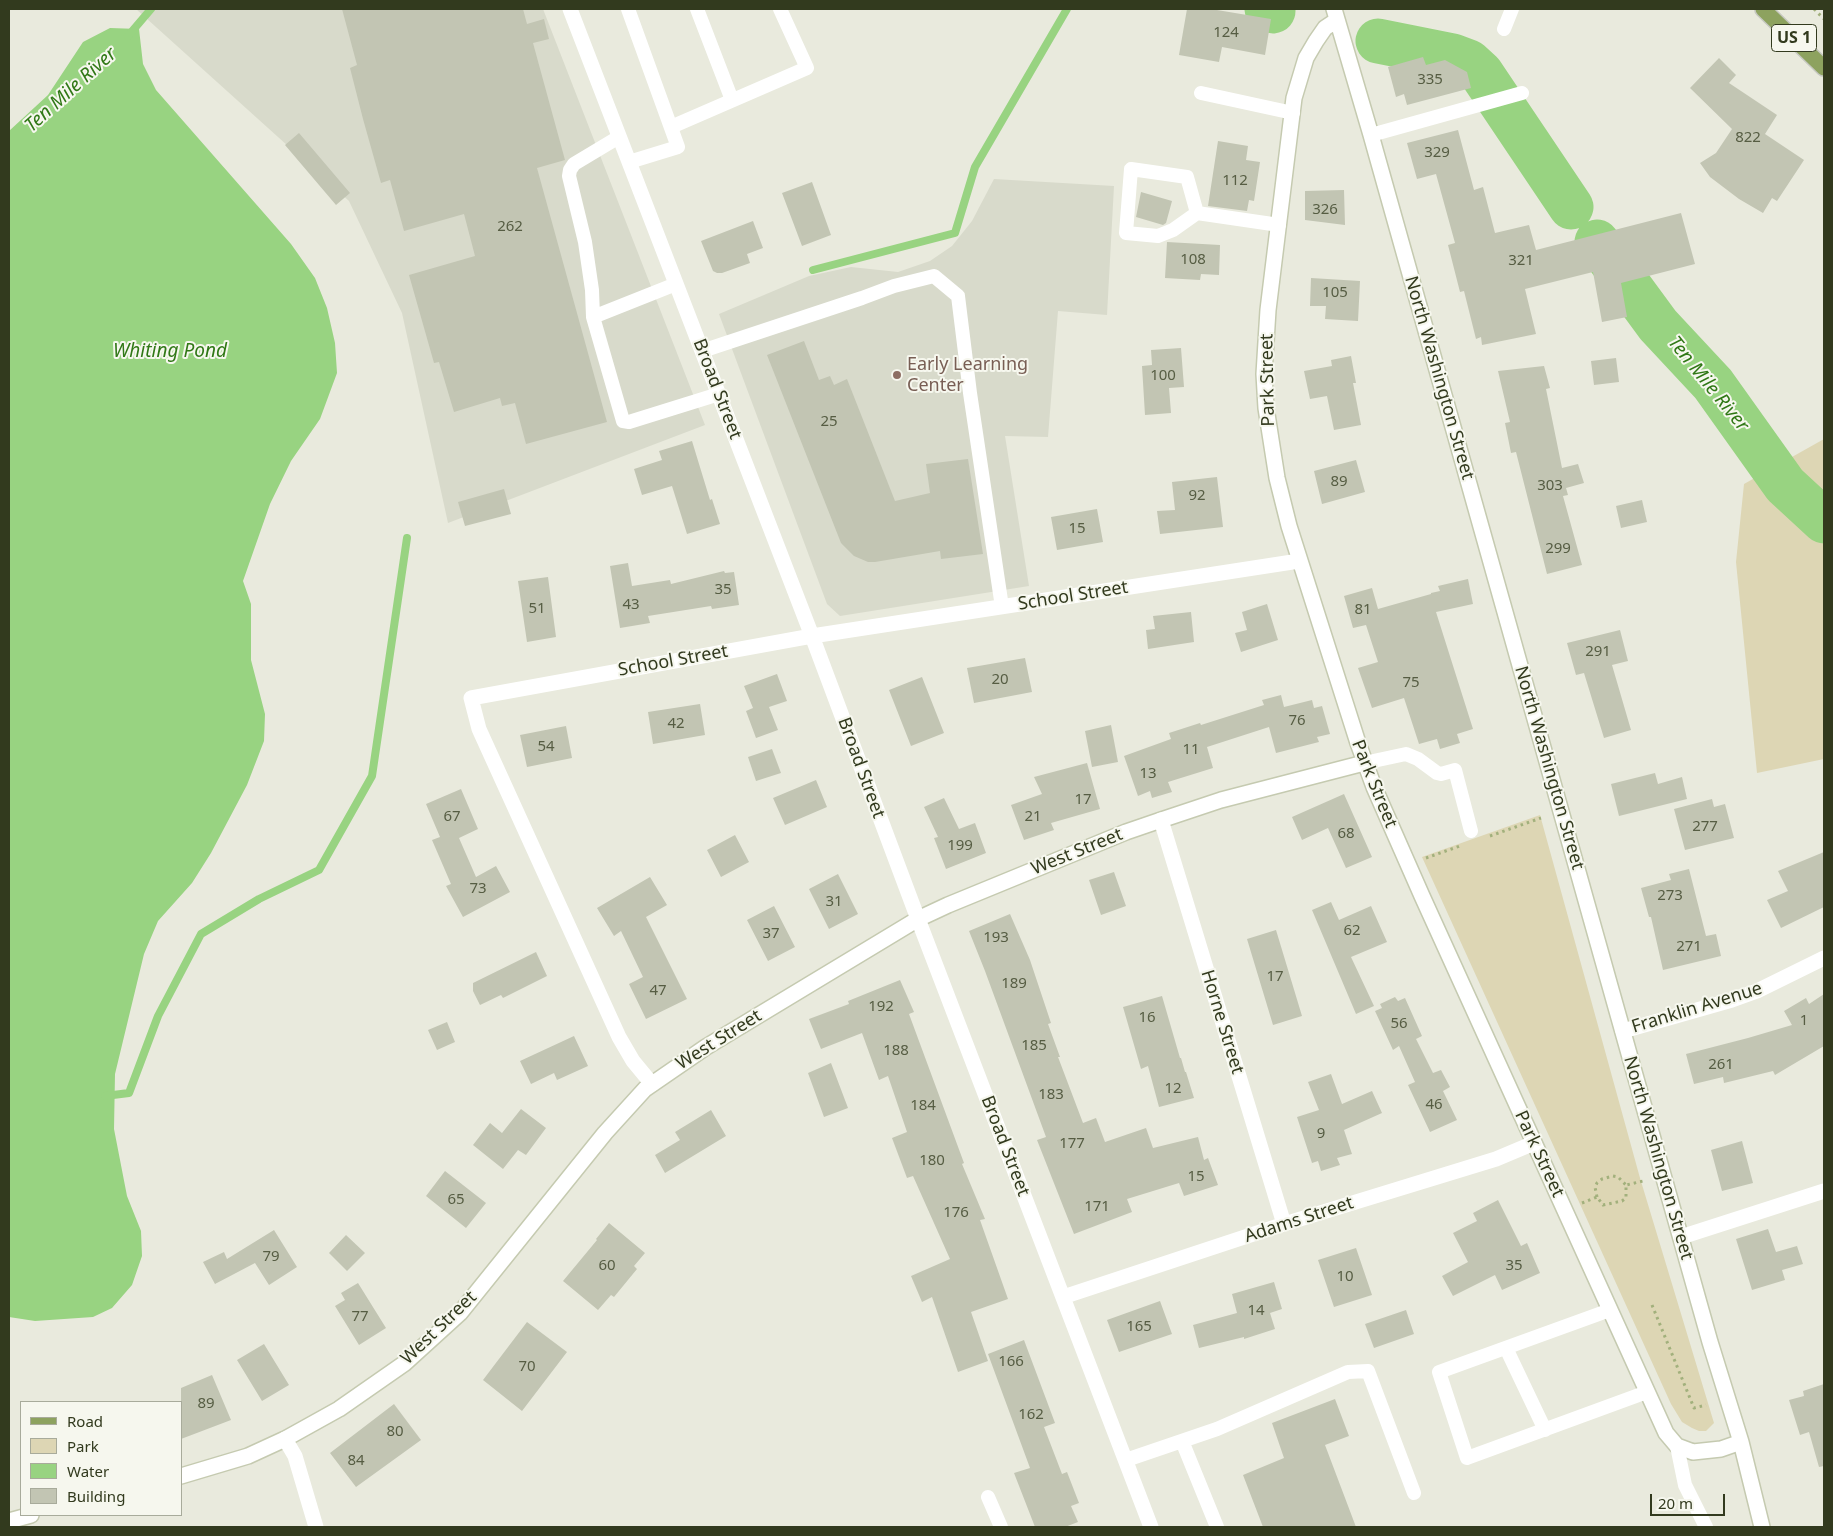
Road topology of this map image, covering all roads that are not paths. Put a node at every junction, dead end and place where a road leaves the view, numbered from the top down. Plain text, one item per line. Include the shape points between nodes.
1 (570, 9) edge
2 (628, 9) edge
3 (697, 9) edge
4 (780, 9) edge
5 (1512, 9) edge
6 (1763, 9) edge
7 (1335, 14) edge
8 (1504, 29) dead end
9 (1824, 68) edge
10 (1200, 93) dead end
11 (1522, 93) dead end
12 (732, 100) junction
13 (1292, 112) junction
14 (671, 126) junction
15 (1371, 135) junction
16 (620, 137) junction
17 (629, 162) junction
18 (1197, 212) junction
19 (1279, 225) junction
20 (676, 284) junction
21 (593, 317) junction
22 (702, 351) junction
23 (719, 394) junction
24 (1299, 561) junction
25 (1002, 607) junction
26 (812, 636) junction
27 (1364, 763) junction
28 (1160, 820) junction
29 (1471, 831) dead end
30 (918, 920) junction
31 (1824, 958) edge
32 (1623, 1031) junction
33 (652, 1084) junction
34 (1534, 1142) junction
35 (1824, 1191) edge
36 (1284, 1224) junction
37 (1681, 1237) junction
38 (1063, 1298) junction
39 (1610, 1310) junction
40 (1506, 1348) junction
41 (1647, 1392) junction
42 (1544, 1430) junction
43 (285, 1439) junction
44 (1182, 1441) junction
45 (1741, 1442) junction
46 (1677, 1446) junction
47 (1126, 1460) junction
48 (182, 1476) edge
49 (1414, 1493) dead end
50 (988, 1497) dead end
51 (27, 1516) edge
52 (9, 1521) edge
53 (1148, 1526) edge
54 (316, 1527) edge
55 (1001, 1527) edge
56 (1217, 1527) edge
57 (1706, 1527) edge
58 (1762, 1527) edge

1 - 16 street, Broad Street
2 - 14 lane
3 - 12 lane
4 - 12 lane via 807,68
5 - 8 lane
6 - 9 main road, US 1
7 - 13 street, Park Street via 1306,58
7 - 15 street, North Washington Street
10 - 13 lane
11 - 15 lane
12 - 14 lane
13 - 19 street, Park Street
14 - 17 lane via 678,147
15 - 32 street, North Washington Street
16 - 17 street, Broad Street
16 - 21 lane via 574,164 569,176 585,242
17 - 20 street, Broad Street
18 - 18 lane via 1187,177 1132,169 1126,233 1158,236 1173,230
18 - 19 lane
19 - 24 street, Park Street via 1268,310 1264,390 1277,478
20 - 21 lane
20 - 22 street, Broad Street
21 - 23 lane via 626,422
22 - 23 street, Broad Street
22 - 25 lane via 894,286 934,276 958,296
23 - 26 street, Broad Street
24 - 25 street, School Street
24 - 27 street, Park Street
25 - 26 street, School Street
26 - 30 street, Broad Street
26 - 33 street, School Street via 470,698 479,729 619,1038
27 - 28 street, West Street via 1221,800
27 - 29 lane via 1406,754 1437,773 1455,770
27 - 34 street, Park Street
28 - 30 street, West Street
28 - 36 street, Horne Street
30 - 33 street, West Street via 706,1047
30 - 38 street, Broad Street
31 - 32 street, Franklin Avenue via 1757,991
32 - 37 street, North Washington Street
33 - 43 street, West Street via 605,1133 460,1313 405,1363 339,1409
34 - 36 street, Adams Street via 1496,1159
34 - 39 street, Park Street
35 - 37 street
36 - 38 street, Adams Street
37 - 45 street, North Washington Street
38 - 47 street, Broad Street
39 - 40 lane
39 - 41 street, Park Street
40 - 42 lane
40 - 42 lane via 1439,1372 1467,1458
41 - 42 lane
41 - 46 street, Park Street via 1666,1433
43 - 48 street, West Street via 248,1456
43 - 54 street via 295,1456
44 - 47 lane
44 - 49 lane via 1348,1372 1368,1371
44 - 56 lane
45 - 46 street via 1706,1452
45 - 58 street, North Washington Street
46 - 57 lane via 1685,1485
47 - 53 street, Broad Street
50 - 55 lane
51 - 52 street

